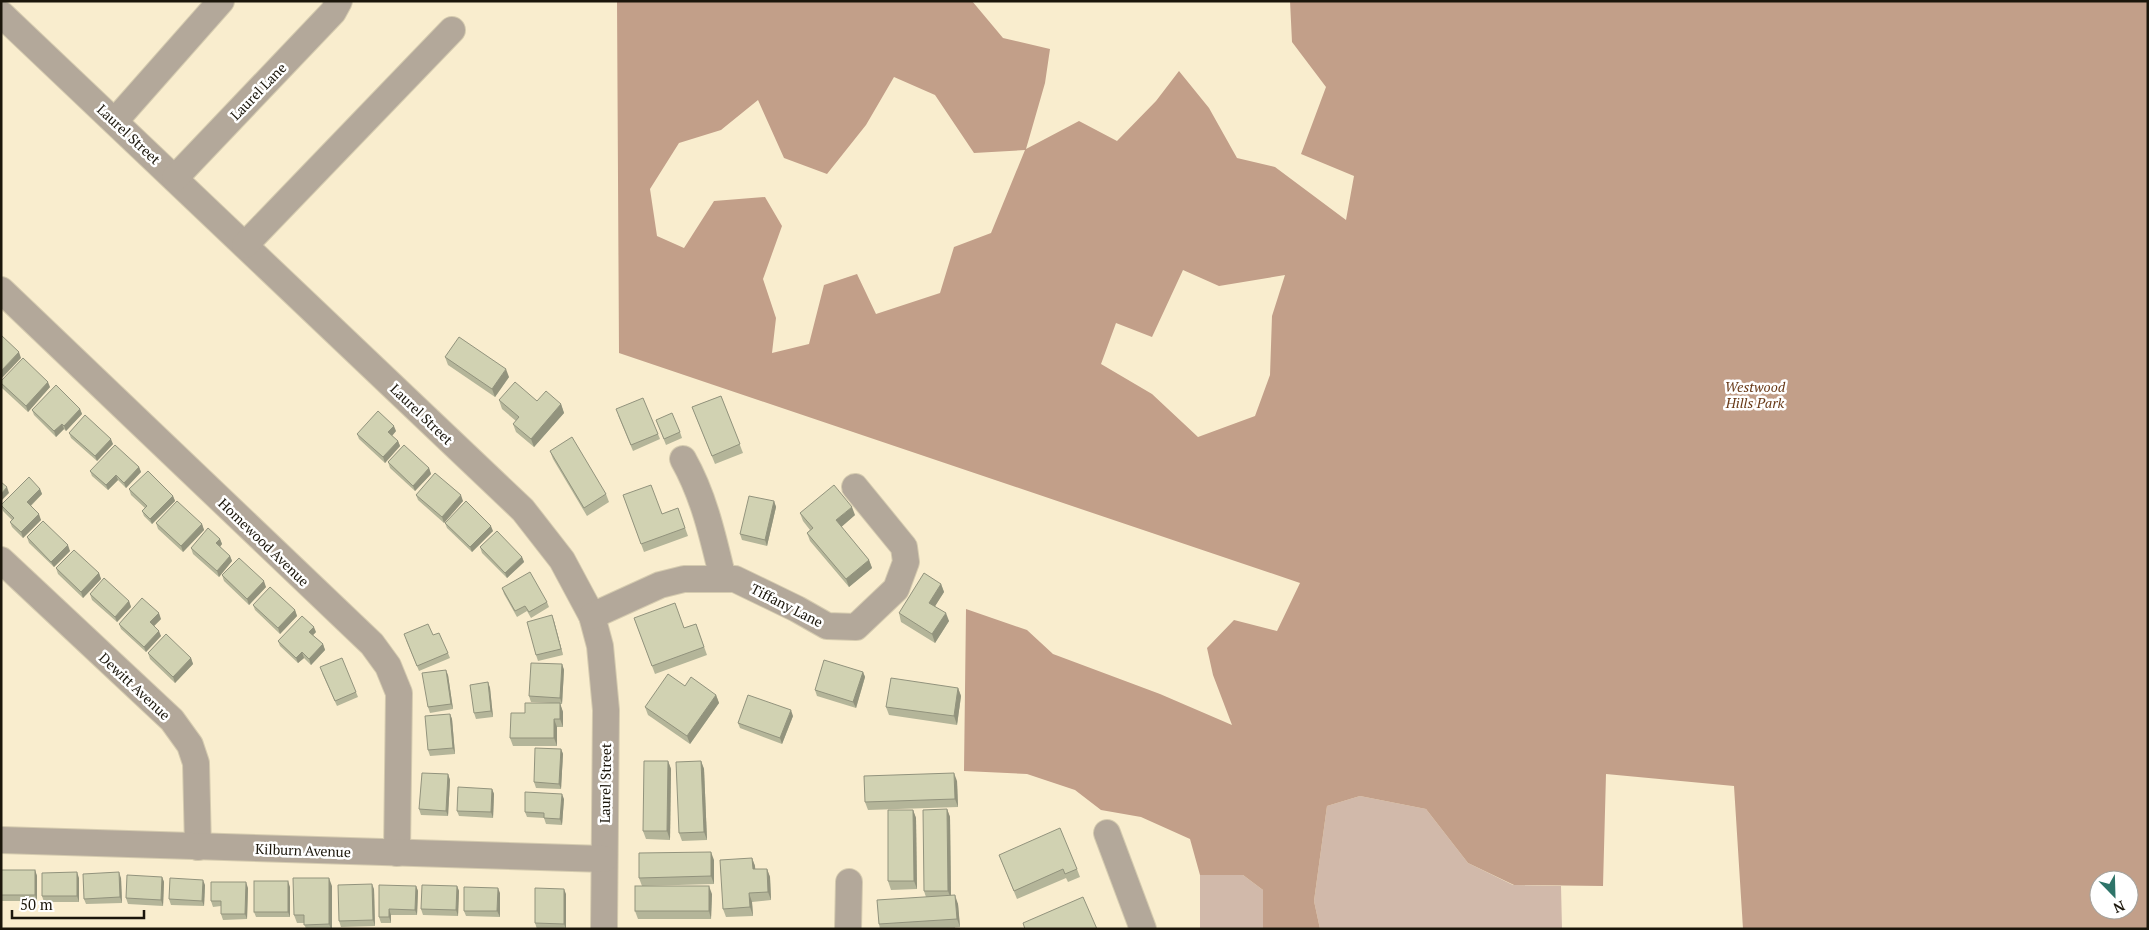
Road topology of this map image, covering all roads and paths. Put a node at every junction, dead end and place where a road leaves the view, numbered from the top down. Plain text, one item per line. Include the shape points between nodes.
1 (221, 1) edge
2 (339, 1) edge
3 (1, 14) edge
4 (452, 30) dead end
5 (115, 122) junction
6 (175, 178) junction
7 (245, 245) junction
8 (1, 290) edge
9 (683, 459) dead end
10 (855, 488) dead end
11 (1, 560) edge
12 (723, 579) junction
13 (592, 616) junction
14 (1107, 833) dead end
15 (1, 840) edge
16 (198, 847) junction
17 (397, 853) junction
18 (604, 859) junction
19 (849, 882) dead end
20 (604, 929) edge
21 (848, 929) edge
22 (1143, 929) edge

1 - 5 street
2 - 6 street, Laurel Lane via 333,12
3 - 5 street, Laurel Street
4 - 7 street
5 - 6 street, Laurel Street
6 - 7 street, Laurel Street
7 - 13 street, Laurel Street via 523,510 562,560
8 - 17 street, Homewood Avenue via 372,644 388,666 399,693
9 - 12 street via 696,483
10 - 12 street, Tiffany Lane via 904,547 906,562 896,589 856,627 827,626 735,579
11 - 16 street, Dewitt Avenue via 172,720 190,745 196,763
12 - 13 street, Tiffany Lane via 684,578
13 - 18 street, Laurel Street via 600,646 606,710
14 - 22 street
15 - 16 street, Kilburn Avenue
16 - 17 street, Kilburn Avenue
17 - 18 street, Kilburn Avenue
18 - 20 street, Laurel Street
19 - 21 street

